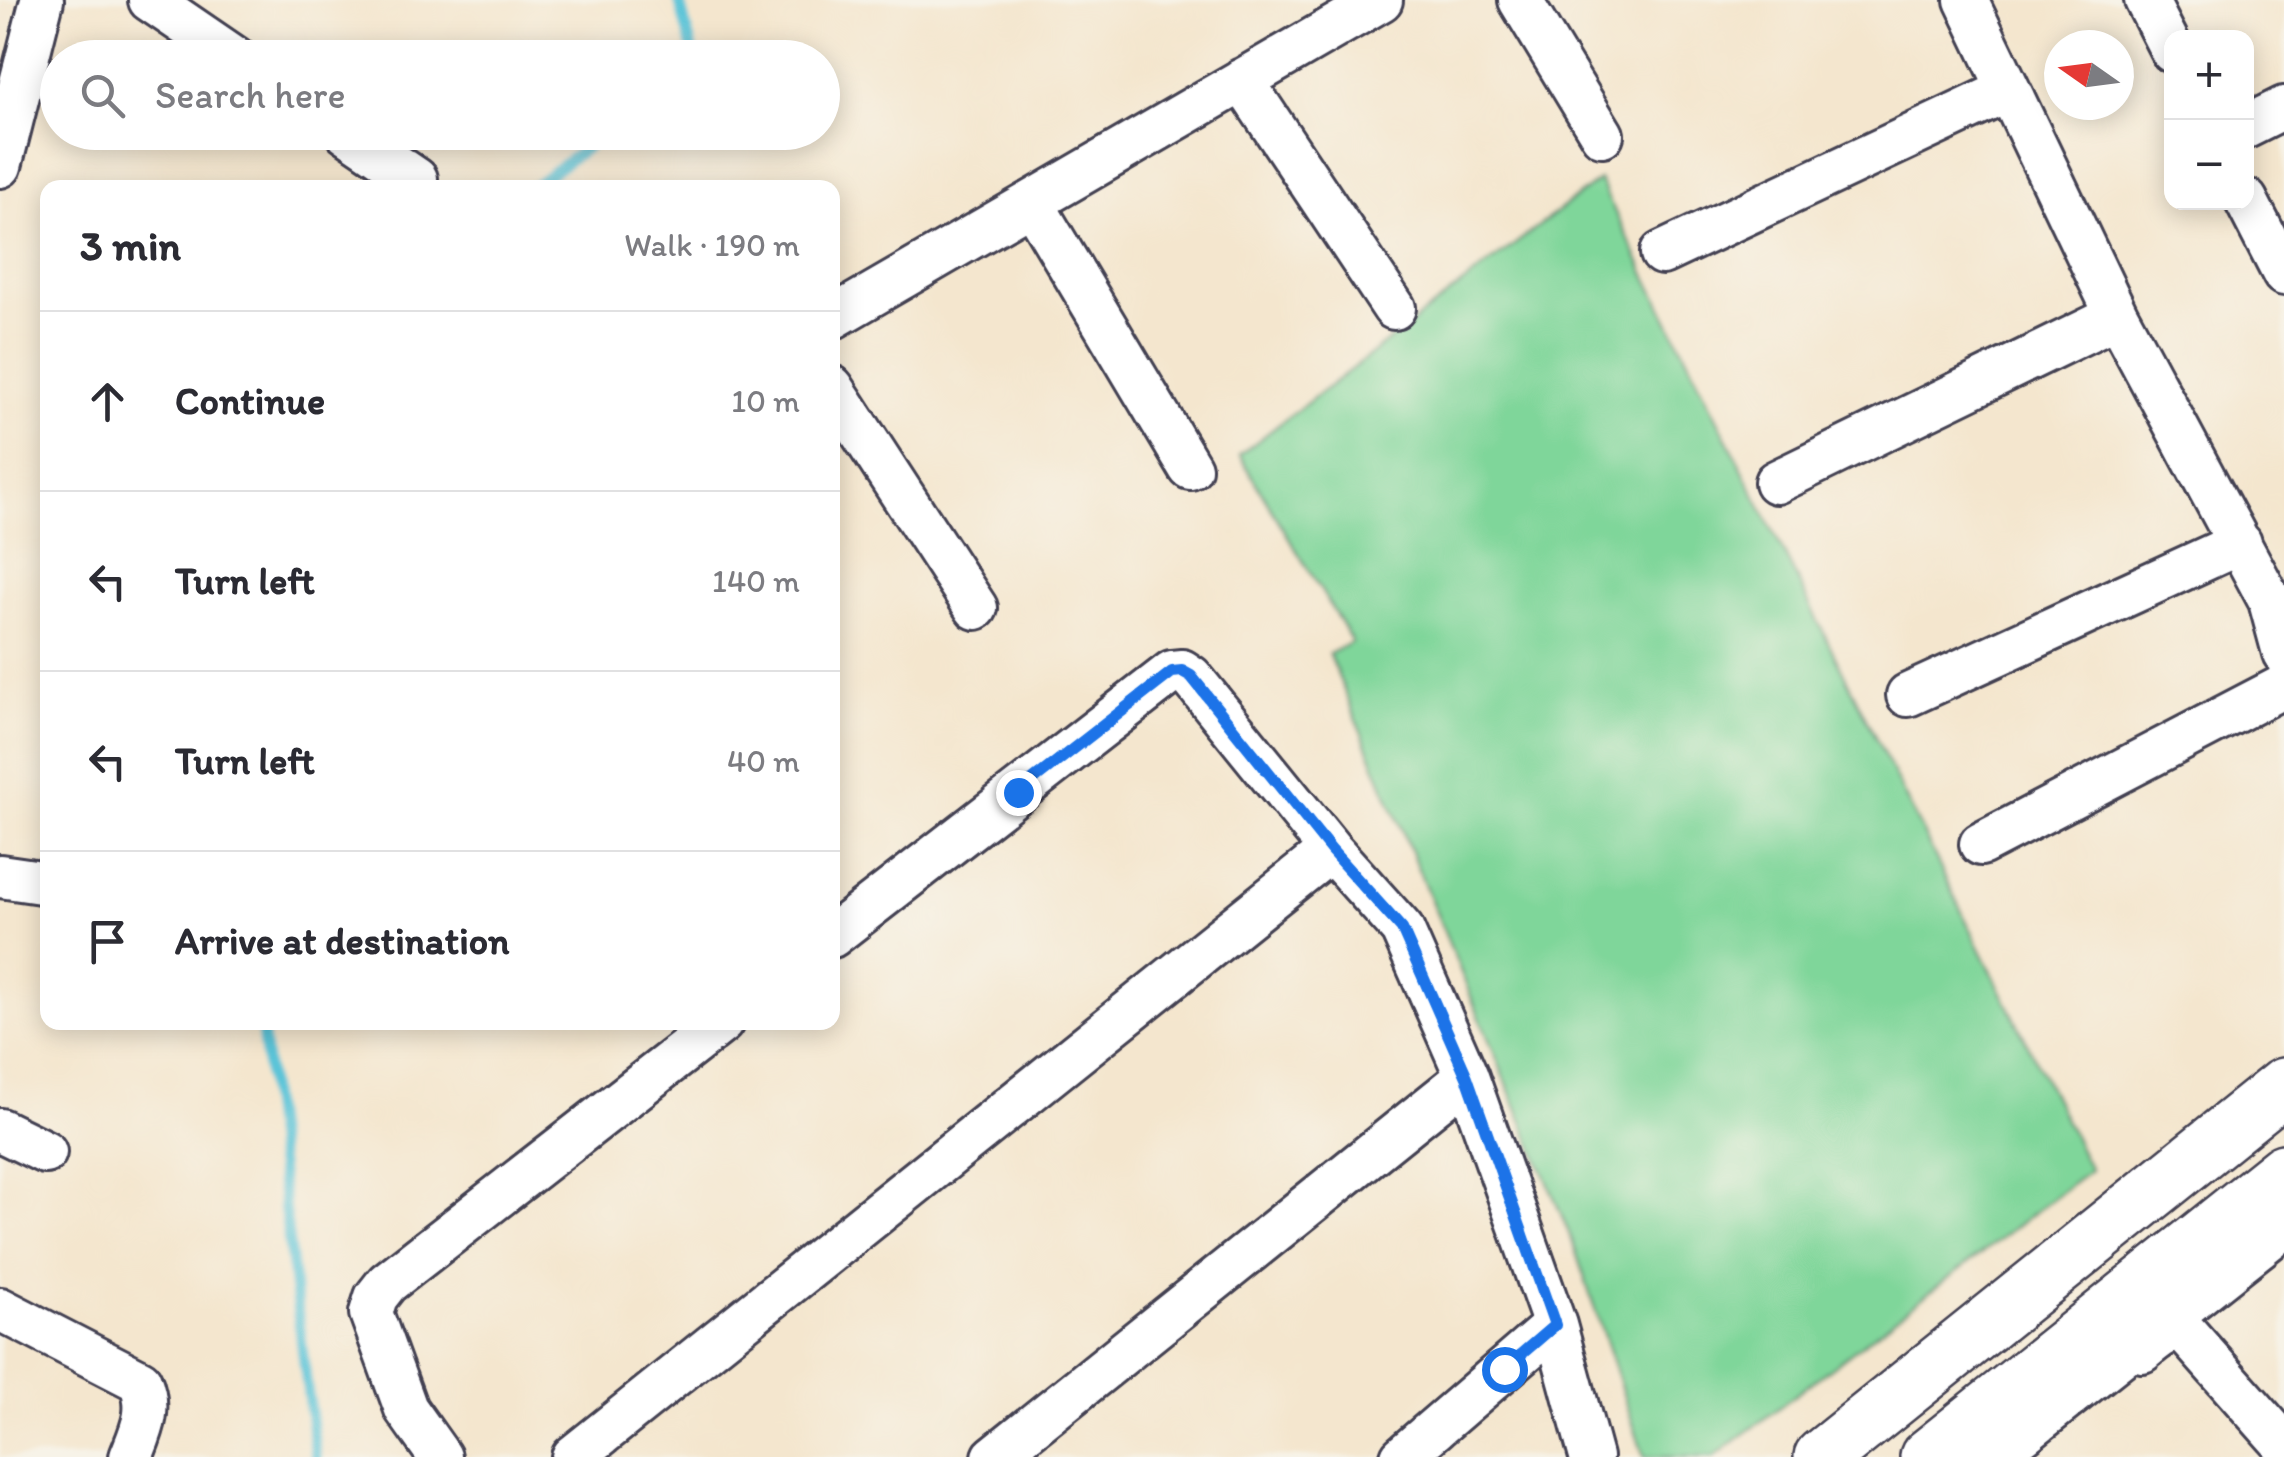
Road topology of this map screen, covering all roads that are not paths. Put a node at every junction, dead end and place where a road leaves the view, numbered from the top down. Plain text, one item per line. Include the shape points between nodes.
1 (42, 0) edge
2 (150, 0) edge
3 (1380, 0) edge
4 (1520, 0) edge
5 (1966, 0) edge
6 (2146, 0) edge
7 (2164, 35) edge
8 (209, 40) edge
9 (1242, 80) junction
10 (2008, 90) junction
11 (2284, 108) edge
12 (2254, 122) edge
13 (1602, 135) dead end
14 (373, 150) edge
15 (0, 166) edge
16 (416, 179) dead end
17 (1032, 203) junction
18 (2251, 210) edge
19 (1662, 253) dead end
20 (2284, 274) edge
21 (1394, 308) dead end
22 (840, 313) edge
23 (2117, 316) junction
24 (840, 399) edge
25 (1190, 468) dead end
26 (1776, 482) dead end
27 (2240, 543) junction
28 (976, 608) dead end
29 (2277, 611) edge
30 (2284, 653) edge
31 (2284, 686) edge
32 (1908, 695) dead end
33 (1982, 844) dead end
34 (1331, 850) junction
35 (0, 876) edge
36 (40, 883) edge
37 (840, 930) edge
38 (712, 1030) edge
39 (1467, 1077) junction
40 (2284, 1086) edge
41 (0, 1130) edge
42 (45, 1152) dead end
43 (2284, 1172) edge
44 (2284, 1227) edge
45 (0, 1309) edge
46 (1555, 1325) junction
47 (2284, 1444) edge
48 (130, 1457) edge
49 (440, 1457) edge
50 (573, 1457) edge
51 (994, 1457) edge
52 (1402, 1457) edge
53 (1591, 1457) edge
54 (1822, 1457) edge
55 (1928, 1457) edge
56 (1993, 1457) edge
57 (2016, 1457) edge

1 - 15 street
2 - 8 street
3 - 9 street
4 - 13 street
5 - 10 street
6 - 7 street
9 - 17 street
9 - 21 street
10 - 19 street
10 - 23 street
11 - 12 street
14 - 16 street
17 - 22 street
17 - 25 street
18 - 20 street
23 - 26 street
23 - 27 street
24 - 28 street
27 - 29 street
27 - 32 street
29 - 30 street
31 - 33 street
34 - 37 street via 1191,676 1172,672
34 - 39 street via 1402,929
34 - 50 street
35 - 36 street
38 - 49 street via 376,1297 371,1312 406,1409
39 - 46 street
39 - 51 street
40 - 54 highway
41 - 42 street
43 - 55 highway
44 - 56 street
45 - 48 street via 140,1381 147,1410
46 - 52 street
46 - 53 street
47 - 57 street via 2177,1329

